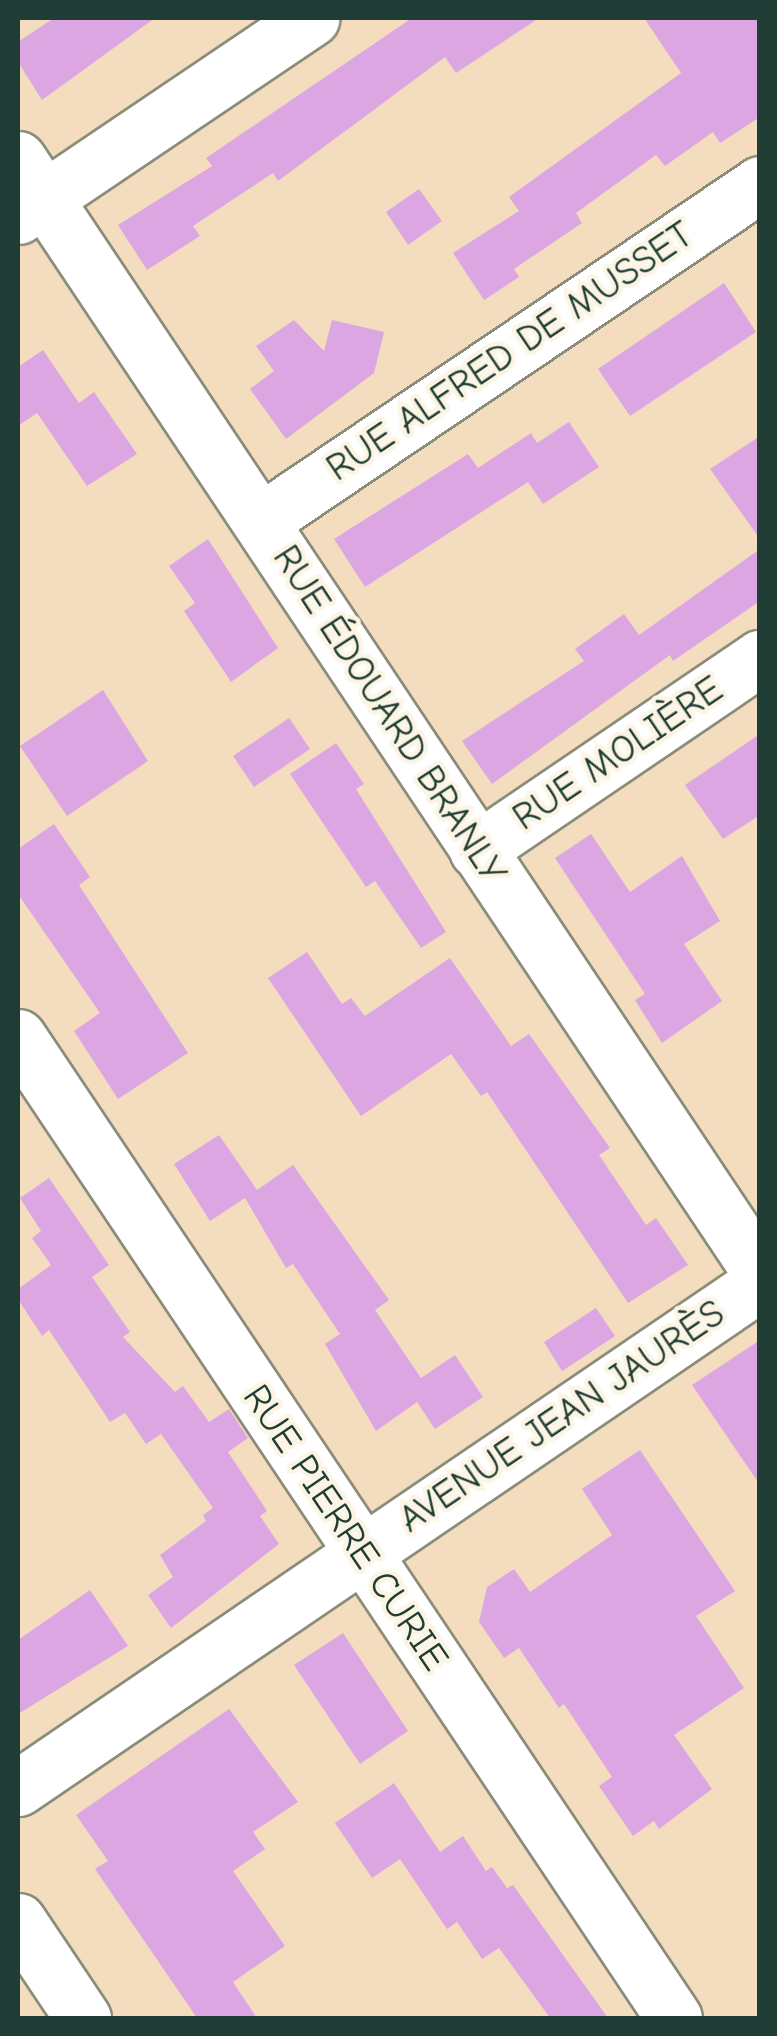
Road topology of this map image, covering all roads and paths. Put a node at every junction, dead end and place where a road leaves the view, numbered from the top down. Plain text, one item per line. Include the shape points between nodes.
1 (311, 18) edge
2 (760, 184) edge
3 (26, 191) edge
4 (261, 521) junction
5 (760, 658) edge
6 (477, 850) junction
7 (18, 1037) edge
8 (760, 1272) edge
9 (760, 1283) edge
10 (362, 1554) junction
11 (18, 1788) edge
12 (18, 1921) edge
13 (83, 2018) edge
14 (674, 2018) edge

1 - 3 street
2 - 4 street, RUE ALFRED DE MUSSET
3 - 4 street, RUE ÉDOUARD BRANLY
4 - 6 street, RUE ÉDOUARD BRANLY
5 - 6 street, RUE MOLIÈRE
6 - 8 street, RUE ÉDOUARD BRANLY
7 - 10 street, RUE PIERRE CURIE
9 - 10 street, AVENUE JEAN JAURÈS
10 - 11 street, AVENUE JEAN JAURÈS
10 - 14 street, RUE PIERRE CURIE
12 - 13 street

